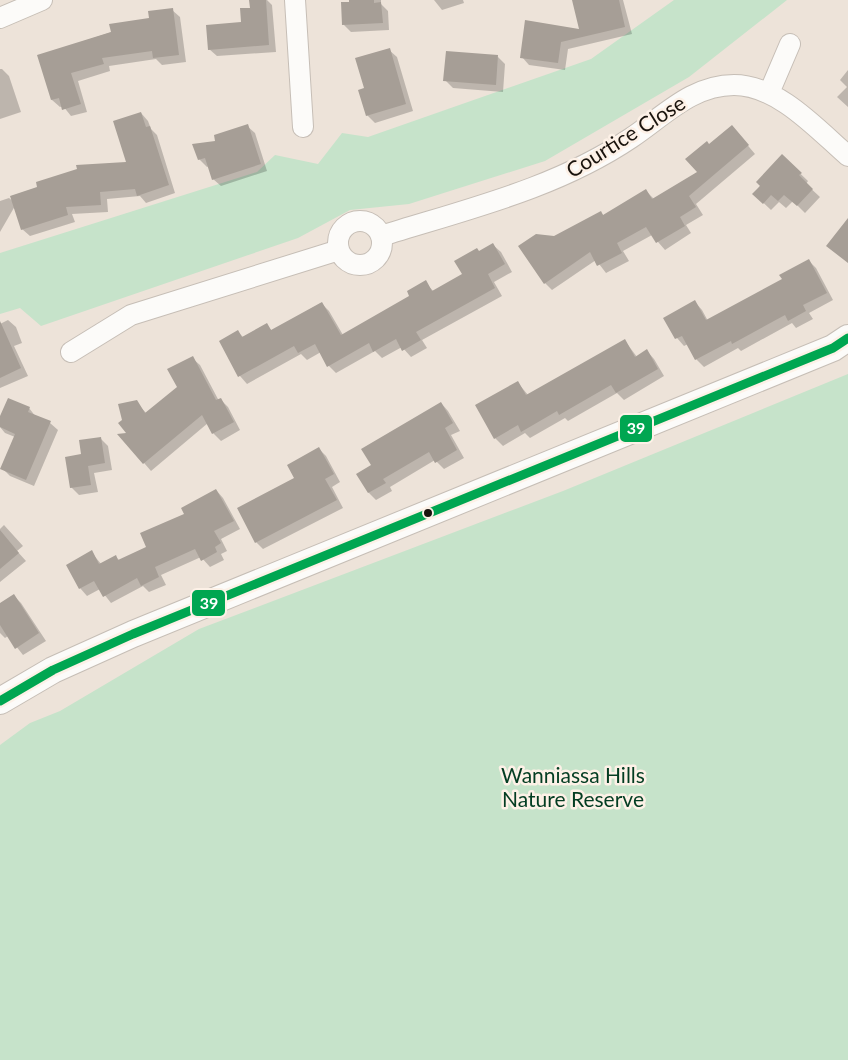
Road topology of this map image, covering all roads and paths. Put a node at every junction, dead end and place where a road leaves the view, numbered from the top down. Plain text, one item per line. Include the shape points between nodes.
1 (42, 0) edge
2 (295, 0) edge
3 (0, 18) edge
4 (790, 44) dead end
5 (769, 93) junction
6 (303, 127) dead end
7 (848, 156) edge
8 (381, 236) junction
9 (339, 250) junction
10 (848, 338) edge
11 (71, 352) dead end
12 (0, 701) edge

1 - 3 street
2 - 6 street
4 - 5 street
5 - 7 street, Courtice Close
5 - 8 street, Courtice Close via 736,85 701,91 592,163 549,183
8 - 9 street via 370,224 353,222 340,233
8 - 9 street via 380,253 367,264 350,263
9 - 11 street via 131,315
10 - 12 street via 833,348 133,634 53,670

